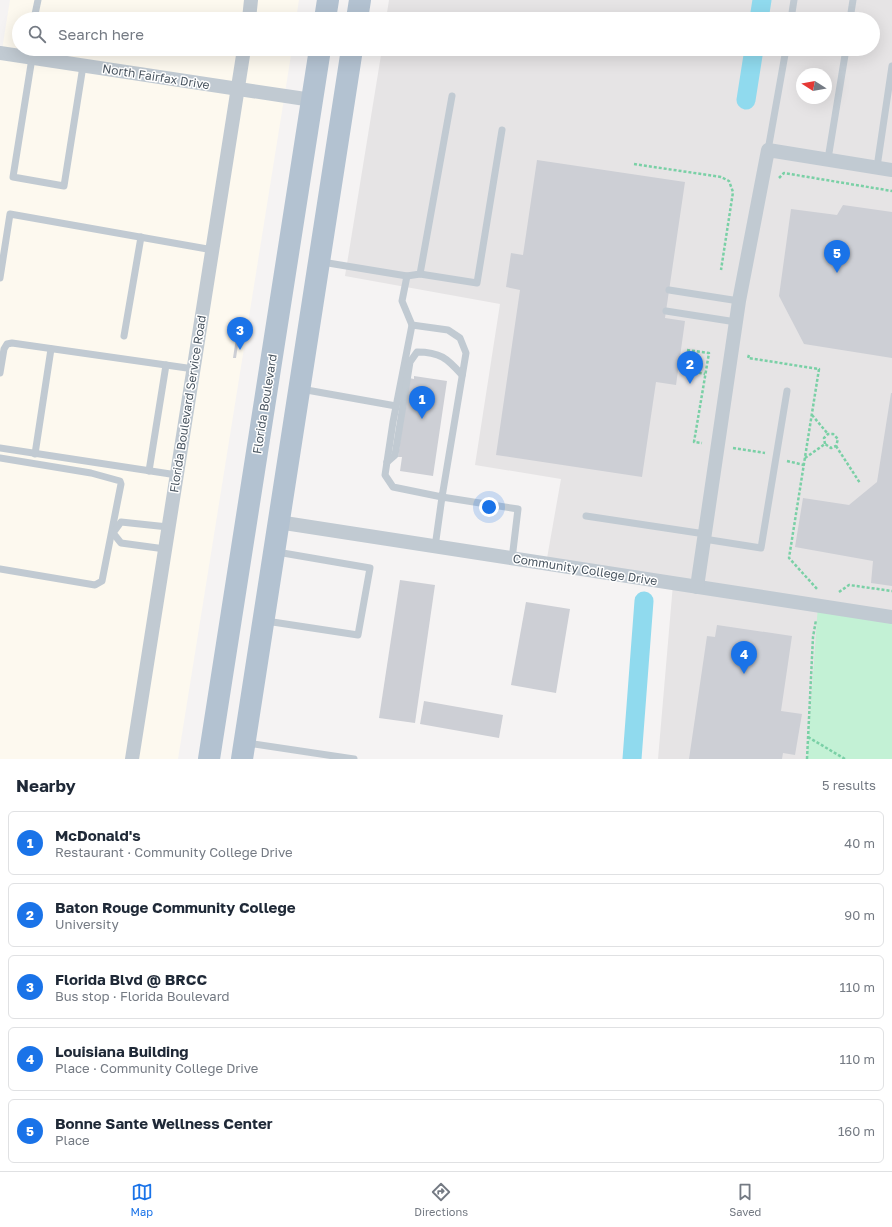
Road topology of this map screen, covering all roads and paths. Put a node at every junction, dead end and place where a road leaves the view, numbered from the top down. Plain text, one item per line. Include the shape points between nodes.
1 (38, 0) edge
2 (251, 0) edge
3 (328, 0) edge
4 (360, 0) edge
5 (794, 0) edge
6 (853, 0) edge
7 (35, 12) edge
8 (250, 12) edge
9 (326, 12) edge
10 (358, 12) edge
11 (792, 12) edge
12 (851, 12) edge
13 (0, 53) edge
14 (12, 54) edge
15 (30, 56) edge
16 (35, 56) edge
17 (243, 56) edge
18 (319, 56) edge
19 (351, 56) edge
20 (785, 56) edge
21 (845, 56) edge
22 (83, 66) junction
23 (892, 66) edge
24 (238, 90) junction
25 (452, 96) dead end
26 (312, 100) junction
27 (502, 130) dead end
28 (768, 150) junction
29 (828, 159) junction
30 (634, 164) dead end
31 (877, 167) junction
32 (892, 170) edge
33 (776, 179) dead end
34 (892, 191) edge
35 (141, 237) junction
36 (213, 250) junction
37 (319, 262) junction
38 (721, 270) dead end
39 (420, 274) junction
40 (407, 276) junction
41 (0, 278) edge
42 (669, 290) dead end
43 (739, 302) junction
44 (666, 311) dead end
45 (736, 322) junction
46 (412, 325) junction
47 (124, 336) dead end
48 (52, 349) junction
49 (749, 350) dead end
50 (166, 364) junction
51 (194, 368) junction
52 (684, 370) dead end
53 (0, 373) edge
54 (705, 374) dead end
55 (462, 375) junction
56 (268, 385) junction
57 (299, 389) junction
58 (787, 390) dead end
59 (396, 406) junction
60 (812, 416) junction
61 (828, 434) junction
62 (825, 444) junction
63 (836, 446) junction
64 (0, 448) edge
65 (35, 454) junction
66 (0, 458) edge
67 (805, 459) junction
68 (387, 462) junction
69 (149, 471) junction
70 (177, 475) junction
71 (860, 483) dead end
72 (442, 497) junction
73 (586, 516) dead end
74 (278, 522) junction
75 (168, 527) junction
76 (112, 533) junction
77 (704, 537) junction
78 (436, 547) junction
79 (165, 549) junction
80 (274, 551) junction
81 (512, 559) junction
82 (0, 569) edge
83 (697, 587) junction
84 (892, 591) edge
85 (819, 599) junction
86 (892, 617) edge
87 (264, 620) junction
88 (808, 736) junction
89 (243, 751) edge
90 (342, 758) edge
91 (132, 759) edge
92 (209, 759) edge
93 (354, 759) edge
94 (807, 759) edge
95 (845, 759) edge

1 - 7 lane
2 - 8 street
3 - 9 main road
4 - 10 main road
5 - 11 lane
6 - 12 lane
13 - 14 street, North Fairfax Drive
15 - 22 lane via 13,177 64,186
16 - 22 street, North Fairfax Drive
17 - 24 street, Florida Boulevard Service Road
18 - 26 main road, Florida Boulevard
19 - 37 main road
20 - 28 lane
21 - 29 lane
22 - 24 street, North Fairfax Drive
23 - 31 lane
24 - 26 street, North Fairfax Drive
24 - 36 street, Florida Boulevard Service Road
25 - 39 lane
26 - 56 main road, Florida Boulevard
27 - 39 lane via 477,283
28 - 29 street
28 - 43 street
29 - 31 street
30 - 38 path via 721,177 729,181 733,192
31 - 32 street
33 - 34 path via 784,173
35 - 36 lane
35 - 41 lane via 10,214
35 - 47 lane
36 - 51 street, Florida Boulevard Service Road
37 - 40 lane
37 - 57 main road
39 - 40 lane
40 - 46 lane via 402,301
42 - 43 lane
43 - 45 street
44 - 45 lane
45 - 77 street
46 - 55 lane via 448,330 460,338 466,353
46 - 59 lane
48 - 50 lane
48 - 53 lane via 7,344
48 - 65 lane
49 - 60 path via 748,358 819,369
50 - 51 lane
50 - 69 lane
51 - 70 street, Florida Boulevard Service Road
52 - 54 path
55 - 68 lane via 448,359 432,352 417,352 410,362 395,455
55 - 72 lane
56 - 57 main road
56 - 92 main road, Florida Boulevard
57 - 59 lane
57 - 74 main road
58 - 77 lane via 761,548
59 - 68 lane
60 - 61 path
60 - 67 path
61 - 62 path via 824,438
61 - 63 path via 833,434 838,440
62 - 63 path via 831,448
62 - 67 path
63 - 71 path
64 - 65 lane
65 - 69 lane
66 - 76 lane via 91,473 120,481
67 - 85 path via 789,558
68 - 72 lane via 385,475 393,487
69 - 70 lane
70 - 75 street, Florida Boulevard Service Road
72 - 78 lane
72 - 81 lane via 518,509
73 - 77 lane
74 - 78 street, Community College Drive
74 - 80 main road
75 - 76 lane via 121,522
75 - 79 street, Florida Boulevard Service Road
76 - 79 lane via 121,543
76 - 82 lane via 102,581 95,585
77 - 83 street
78 - 81 street, Community College Drive
79 - 91 street, Florida Boulevard Service Road
80 - 87 main road
80 - 87 lane via 370,568 358,635
81 - 83 street, Community College Drive
83 - 85 street, Community College Drive
84 - 85 path via 849,585 835,595
85 - 86 street, Community College Drive
85 - 88 path via 813,637
87 - 89 main road
88 - 94 path
88 - 95 path
89 - 90 lane
90 - 93 lane

